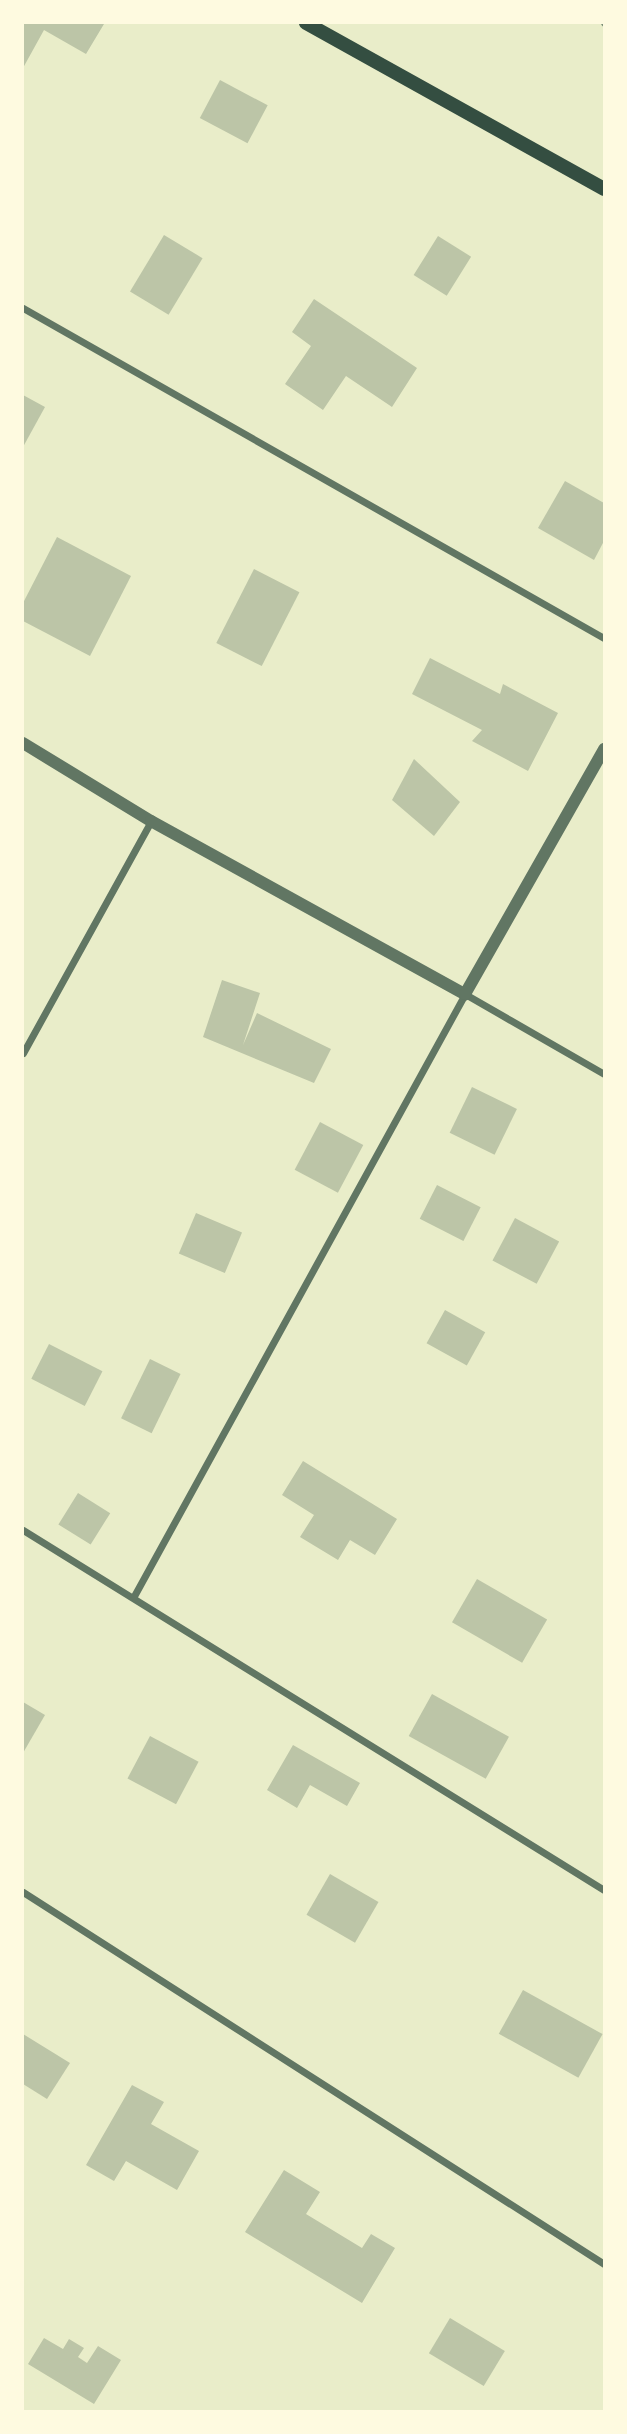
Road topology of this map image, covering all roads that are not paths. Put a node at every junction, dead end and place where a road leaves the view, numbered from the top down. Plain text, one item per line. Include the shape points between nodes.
1 (306, 23) edge
2 (604, 189) edge
3 (23, 308) edge
4 (604, 638) edge
5 (23, 743) edge
6 (604, 749) edge
7 (151, 821) junction
8 (465, 994) junction
9 (23, 1053) edge
10 (604, 1074) edge
11 (23, 1530) edge
12 (134, 1596) junction
13 (604, 1891) edge
14 (23, 1892) edge
15 (604, 2263) edge

1 - 2 main road
3 - 4 street
5 - 7 street
6 - 8 street
7 - 8 street
7 - 9 street
8 - 10 street
8 - 12 street
11 - 12 street
12 - 13 street
14 - 15 street

